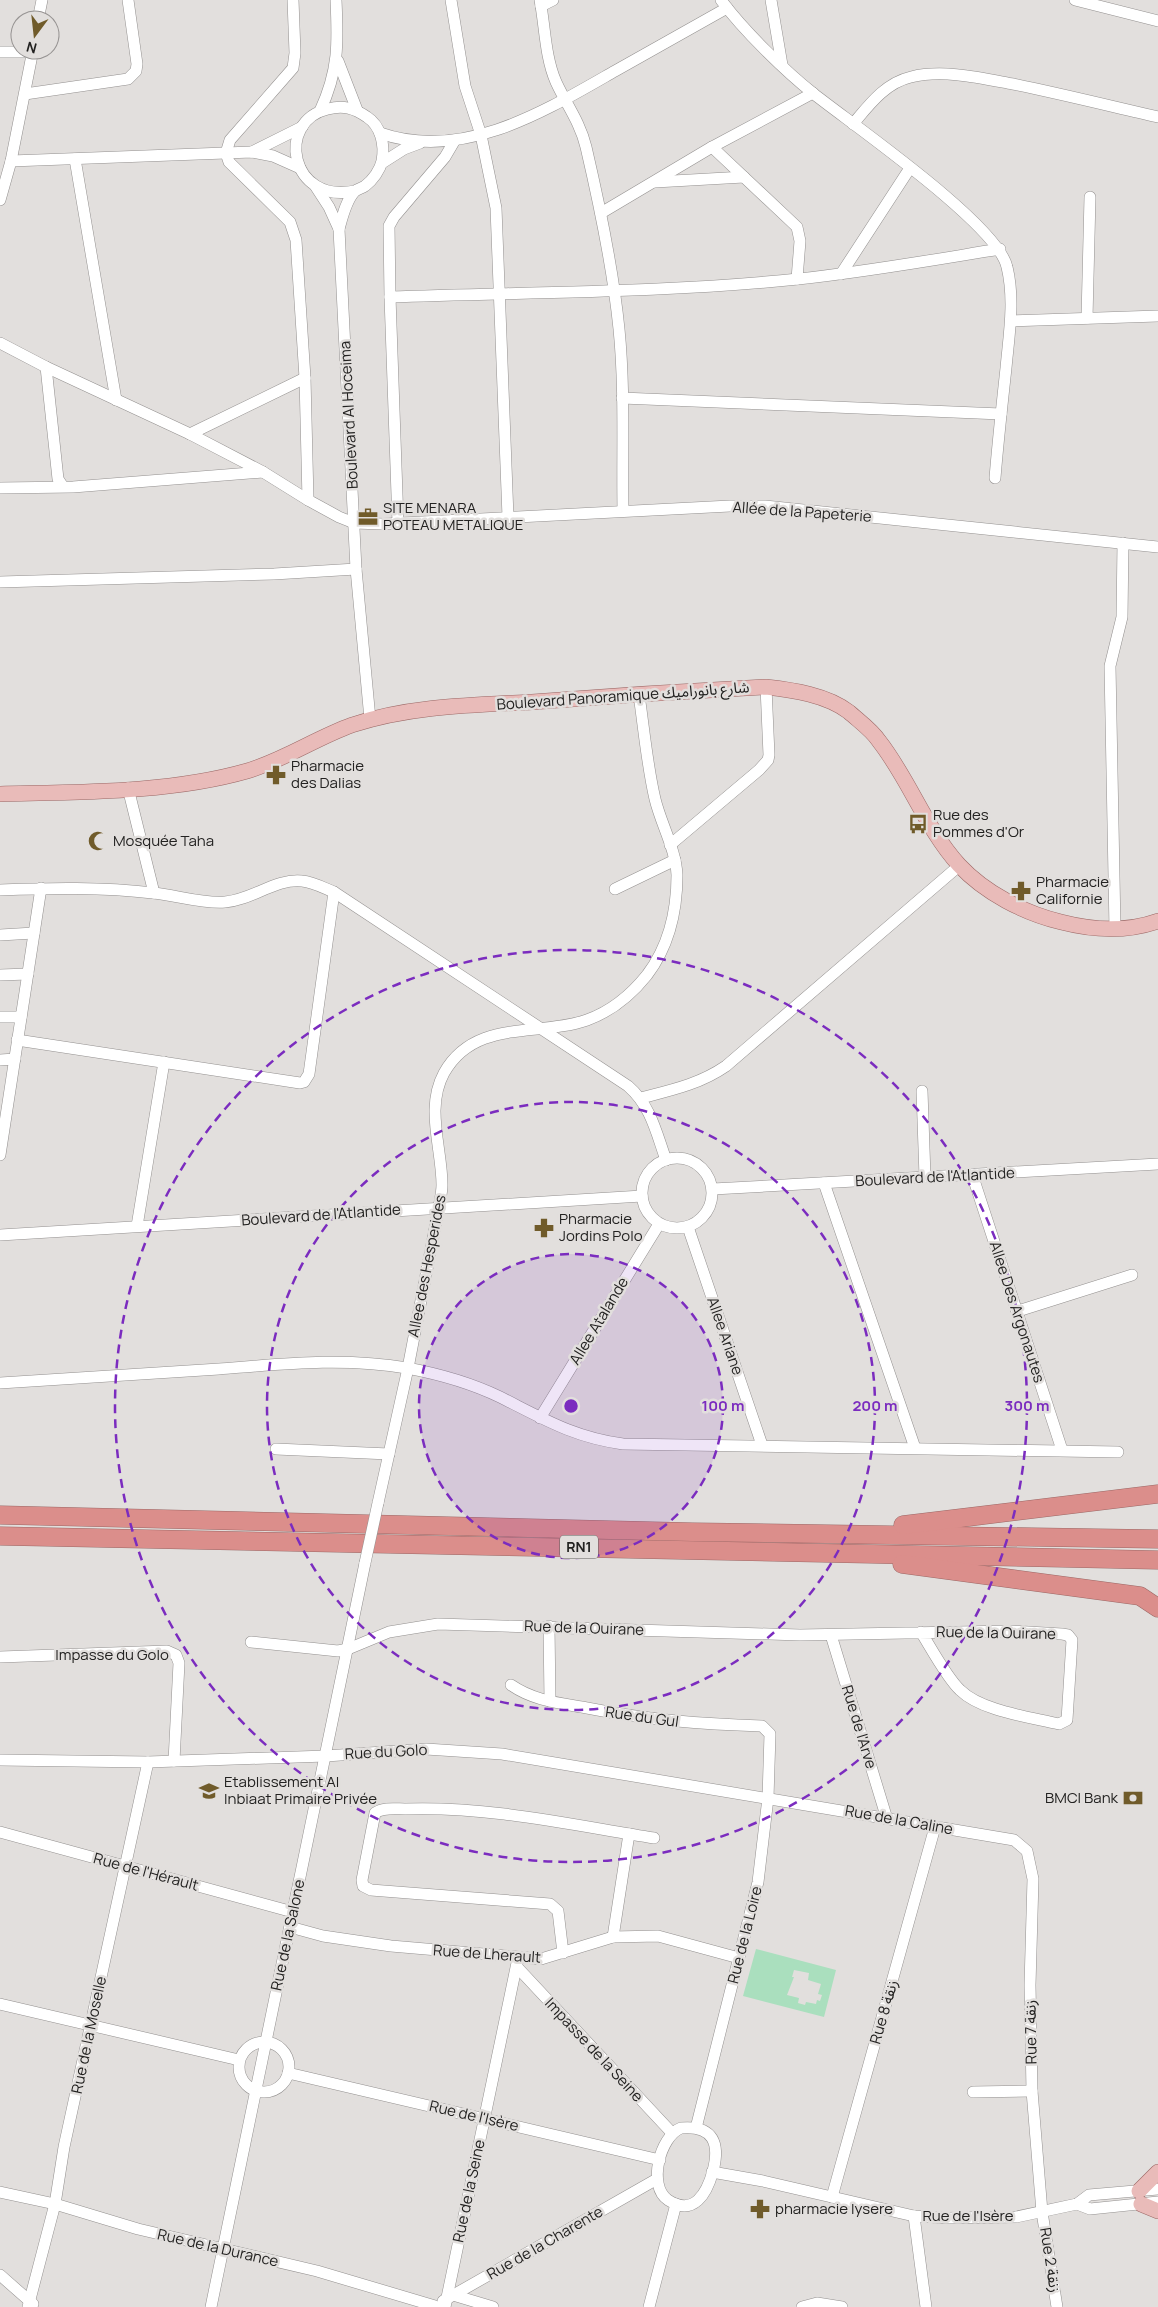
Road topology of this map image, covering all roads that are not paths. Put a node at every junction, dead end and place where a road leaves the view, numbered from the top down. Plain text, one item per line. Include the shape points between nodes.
1 (128, 0) edge
2 (293, 0) edge
3 (336, 0) edge
4 (450, 0) edge
5 (553, 0) edge
6 (771, 0) edge
7 (1079, 0) edge
8 (540, 3) edge
9 (724, 4) edge
10 (1158, 21) edge
11 (337, 57) junction
12 (31, 60) edge
13 (782, 65) junction
14 (813, 93) junction
15 (25, 94) junction
16 (566, 99) junction
17 (356, 110) junction
18 (320, 111) junction
19 (1158, 117) edge
20 (853, 124) junction
21 (302, 128) junction
22 (380, 134) junction
23 (481, 134) junction
24 (455, 140) junction
25 (421, 142) junction
26 (712, 147) junction
27 (252, 152) junction
28 (226, 153) junction
29 (75, 159) junction
30 (11, 161) junction
31 (382, 163) junction
32 (300, 168) junction
33 (910, 168) junction
34 (744, 177) junction
35 (652, 182) junction
36 (316, 187) junction
37 (355, 191) junction
38 (1090, 197) dead end
39 (0, 200) edge
40 (601, 213) junction
41 (339, 230) junction
42 (1000, 249) junction
43 (841, 274) junction
44 (797, 279) junction
45 (615, 291) junction
46 (500, 293) junction
47 (390, 297) junction
48 (1158, 316) edge
49 (1087, 318) junction
50 (1011, 320) junction
51 (0, 342) edge
52 (46, 367) junction
53 (305, 378) junction
54 (622, 398) junction
55 (116, 400) junction
56 (1001, 414) junction
57 (190, 434) junction
58 (263, 472) junction
59 (995, 478) dead end
60 (62, 486) junction
61 (0, 488) edge
62 (308, 500) junction
63 (622, 511) junction
64 (508, 517) junction
65 (354, 523) junction
66 (398, 523) junction
67 (1123, 543) junction
68 (1158, 547) edge
69 (356, 569) junction
70 (0, 582) edge
71 (766, 687) junction
72 (639, 694) junction
73 (370, 719) junction
74 (128, 788) junction
75 (0, 794) edge
76 (670, 845) junction
77 (675, 860) junction
78 (960, 865) junction
79 (40, 888) junction
80 (615, 889) dead end
81 (0, 890) edge
82 (334, 892) junction
83 (154, 893) junction
84 (1158, 921) edge
85 (1114, 929) junction
86 (34, 933) junction
87 (0, 934) edge
88 (28, 974) junction
89 (0, 975) edge
90 (0, 1017) edge
91 (21, 1017) junction
92 (539, 1028) junction
93 (18, 1040) junction
94 (15, 1059) junction
95 (0, 1060) edge
96 (164, 1062) junction
97 (922, 1091) dead end
98 (641, 1098) junction
99 (4, 1099) edge
100 (1, 1138) edge
101 (0, 1155) edge
102 (666, 1160) junction
103 (1158, 1164) edge
104 (972, 1174) junction
105 (925, 1177) junction
106 (824, 1183) junction
107 (712, 1189) junction
108 (642, 1196) junction
109 (439, 1207) junction
110 (659, 1224) junction
111 (137, 1226) junction
112 (688, 1227) junction
113 (0, 1235) edge
114 (1132, 1275) dead end
115 (1018, 1311) junction
116 (408, 1368) junction
117 (0, 1383) edge
118 (540, 1418) junction
119 (762, 1445) junction
120 (915, 1448) junction
121 (276, 1449) dead end
122 (1062, 1450) junction
123 (1118, 1452) dead end
124 (389, 1454) junction
125 (1158, 1494) edge
126 (0, 1515) edge
127 (849, 1533) junction
128 (0, 1536) edge
129 (1158, 1539) edge
130 (814, 1552) junction
131 (1158, 1560) edge
132 (365, 1563) joint
133 (1158, 1608) edge
134 (549, 1626) junction
135 (921, 1632) junction
136 (831, 1635) junction
137 (251, 1642) dead end
138 (348, 1649) junction
139 (0, 1657) edge
140 (511, 1685) dead end
141 (550, 1701) junction
142 (770, 1738) joint
143 (326, 1756) junction
144 (0, 1760) edge
145 (174, 1761) junction
146 (148, 1762) junction
147 (768, 1798) junction
148 (887, 1818) junction
149 (935, 1827) junction
150 (0, 1832) edge
151 (629, 1834) junction
152 (654, 1838) dead end
153 (1027, 1852) joint
154 (126, 1867) junction
155 (293, 1912) junction
156 (290, 1928) junction
157 (613, 1937) junction
158 (563, 1953) junction
159 (739, 1958) junction
160 (517, 1962) junction
161 (0, 2004) edge
162 (91, 2025) junction
163 (266, 2041) junction
164 (239, 2060) junction
165 (288, 2073) junction
166 (257, 2091) junction
167 (1032, 2091) junction
168 (973, 2092) dead end
169 (485, 2119) junction
170 (696, 2128) junction
171 (672, 2133) junction
172 (660, 2160) junction
173 (712, 2172) junction
174 (1158, 2172) edge
175 (657, 2179) junction
176 (1158, 2189) edge
177 (0, 2192) edge
178 (832, 2197) junction
179 (1140, 2198) junction
180 (1158, 2202) edge
181 (55, 2204) junction
182 (676, 2204) junction
183 (1158, 2211) edge
184 (1042, 2212) junction
185 (914, 2216) junction
186 (223, 2249) junction
187 (3, 2280) edge
188 (443, 2303) edge
189 (31, 2305) edge
190 (211, 2307) edge
191 (493, 2307) edge
192 (649, 2307) edge
193 (802, 2307) edge
194 (842, 2307) edge
195 (926, 2307) edge
196 (1057, 2307) edge

1 - 15 street via 137,64 128,80
2 - 28 street via 293,68 230,140
3 - 11 street
4 - 23 street via 465,86
5 - 8 street
6 - 13 street
7 - 10 street
8 - 16 street via 550,62
9 - 13 street
9 - 16 street
11 - 17 street
11 - 18 street via 334,78
12 - 15 street
13 - 14 street
14 - 20 street
14 - 26 street
15 - 30 street
16 - 23 street via 530,118
16 - 40 street via 586,144
17 - 18 street via 338,106
17 - 22 street via 371,119
18 - 21 street
19 - 20 street via 983,78 938,74 911,77 892,84
20 - 33 street
21 - 27 street
21 - 32 street via 296,154
22 - 25 street
22 - 31 street via 384,148
23 - 24 street
23 - 46 street via 496,208
24 - 25 street
24 - 47 street via 445,157 391,221 388,236
25 - 31 street
26 - 34 street
26 - 35 street
27 - 28 street
27 - 32 street via 273,156
28 - 29 street
28 - 53 street via 237,172 290,222 294,230
29 - 30 street
29 - 55 street
30 - 39 street
31 - 37 street via 367,185
32 - 36 street
33 - 42 street
33 - 43 street
34 - 35 street
34 - 44 street via 798,227
35 - 40 street
36 - 37 street via 335,193
36 - 41 street, Boulevard Al Hoceima
37 - 41 street, Boulevard Al Hoceima via 344,211
38 - 49 street
40 - 45 street
41 - 65 street, Boulevard Al Hoceima
42 - 43 street
42 - 50 street via 1007,265
43 - 44 street
44 - 45 street
45 - 46 street
45 - 54 street
46 - 47 street
46 - 64 street
47 - 66 street
48 - 49 street
49 - 50 street
50 - 56 street
51 - 52 street
52 - 55 street
52 - 60 street via 58,479
53 - 57 street
53 - 62 street
54 - 56 street
54 - 63 street
55 - 57 street
56 - 59 street
57 - 58 street
58 - 60 street
58 - 62 street
60 - 61 street
62 - 65 street
63 - 64 street, Allée de la Papeterie
63 - 67 street, Allée de la Papeterie via 765,506
64 - 66 street, Allée de la Papeterie
65 - 66 street, Allée de la Papeterie
65 - 69 street, Boulevard Al Hoceima
67 - 68 street, Allée de la Papeterie
67 - 85 street via 1122,617 1110,666
69 - 70 street
69 - 73 street, Boulevard Al Hoceima
71 - 72 main road, Boulevard Panoramique شارع بانوراميك
71 - 76 street via 768,760
71 - 78 main road, Boulevard Panoramique شارع بانوراميك via 819,697 847,711 879,740 934,830
72 - 73 main road, Boulevard Panoramique شارع بانوراميك via 441,708
72 - 76 street, Allee des Hesperides via 655,798
73 - 74 main road, Boulevard Panoramique شارع بانوراميك via 330,733 249,770 205,782
74 - 75 main road, Boulevard Panoramique شارع بانوراميك
74 - 83 street
76 - 77 street, Allee des Hesperides
77 - 80 street
77 - 92 street, Allee des Hesperides via 676,903 670,933 656,962 636,990 588,1020
78 - 85 main road, Boulevard Panoramique شارع بانوراميك via 1012,904 1083,928
78 - 98 street via 726,1066 709,1078
79 - 81 street
79 - 83 street
79 - 86 street
82 - 83 street via 302,881 286,882 240,900 223,902
82 - 92 street
82 - 96 street via 309,1074 304,1082 300,1084
84 - 85 main road, Boulevard Panoramique شارع بانوراميك
86 - 87 street
86 - 88 street
88 - 89 street
88 - 91 street
90 - 91 street
91 - 93 street
92 - 98 street via 628,1086
92 - 109 street, Allee des Hesperides via 496,1034 476,1042 460,1054 444,1074 437,1099 435,1132 442,1186
93 - 94 street
93 - 96 street
94 - 95 street
94 - 99 street
96 - 111 street
97 - 105 street
98 - 102 street via 649,1111
99 - 100 street
100 - 101 street
102 - 107 street via 680,1158 696,1164 708,1176
102 - 108 street via 653,1167 646,1176
103 - 104 street, Boulevard de l'Atlantide
104 - 105 street, Boulevard de l'Atlantide
104 - 115 street, Allee Des Argonautes
105 - 106 street, Boulevard de l'Atlantide
106 - 107 street, Boulevard de l'Atlantide
106 - 120 street
107 - 112 street via 712,1202 706,1214
108 - 109 street, Boulevard de l'Atlantide
108 - 110 street via 646,1210
109 - 111 street, Boulevard de l'Atlantide
109 - 116 street, Allee des Hesperides
110 - 112 street via 674,1229
110 - 118 street, Allee Atalande
111 - 113 street, Boulevard de l'Atlantide
112 - 119 street, Allee Ariane
114 - 115 street
115 - 122 street, Allee Des Argonautes
116 - 117 street via 326,1361
116 - 118 street via 476,1386
116 - 124 street, Allee des Hesperides
118 - 119 street via 576,1434 623,1444
119 - 120 street
120 - 122 street
121 - 124 street
122 - 123 street
124 - 132 street, Allee des Hesperides, bridge
125 - 127 highway
126 - 127 highway, RN1
127 - 129 highway, RN1
128 - 130 highway, RN1
130 - 131 highway, RN1
130 - 133 highway via 1140,1596
132 - 138 street, Rue de la Salone
134 - 136 street, Rue de la Ouirane
134 - 138 street, Rue de la Ouirane via 438,1624 410,1627 388,1632
134 - 141 street
135 - 135 street, Rue de la Ouirane via 1011,1631 1068,1635 1072,1640 1067,1720 1058,1724 968,1697 958,1689
135 - 136 street, Rue de la Ouirane
136 - 148 street, Rue de l'Arve
137 - 138 street, Rue de la Ouirane via 328,1651
138 - 143 street, Rue de la Salone
139 - 145 street, Impasse du Golo via 167,1651 176,1655 179,1663
140 - 141 street, Rue du Gul via 524,1694
141 - 142 street, Rue du Gul via 678,1723 762,1726 768,1730
142 - 147 street, Rue de la Loire
143 - 145 street, Rue du Golo
143 - 147 street, Rue du Golo via 426,1749 502,1754
143 - 155 street, Rue de la Salone
144 - 146 street, Rue du Golo
145 - 146 street, Rue du Golo
146 - 154 street, Rue de la Moselle
147 - 148 street, Rue de la Caline
147 - 159 street, Rue de la Loire via 758,1882
148 - 149 street, Rue de la Caline
149 - 153 street, Rue de la Caline via 1014,1840
149 - 178 street, Rue 8 زنقة
150 - 154 street, Rue de l'Hérault
151 - 152 street
151 - 157 street
151 - 158 street via 467,1810 409,1809 375,1813 363,1886 371,1890 550,1904 558,1911
153 - 167 street, Rue 7 زنقة via 1033,1879
154 - 155 street, Rue de l'Hérault
154 - 162 street, Rue de la Moselle
155 - 156 street, Rue de la Salone
156 - 160 street, Rue de Lherault via 323,1936
156 - 163 street, Rue de la Salone
157 - 158 street, Rue de Lherault
157 - 159 street, Rue de Lherault via 665,1937
158 - 160 street, Rue de Lherault
159 - 170 street, Rue de la Loire
160 - 169 street, Rue de la Seine
160 - 171 street, Impasse de la Seine
161 - 162 street
162 - 164 street
162 - 181 street, Rue de la Moselle
163 - 164 street via 249,2046
163 - 165 street via 278,2046 286,2055
163 - 166 street, Rue de la Salone
164 - 166 street via 242,2079
165 - 166 street via 276,2089
165 - 169 street, Rue de l'Isère
166 - 186 street, Rue de la Salone
167 - 168 street
167 - 184 street, Rue 7 زنقة
169 - 172 street, Rue de l'Isère
169 - 188 street, Rue de la Seine
170 - 171 street via 681,2128
170 - 173 street via 710,2135 715,2143 717,2151
171 - 172 street via 665,2142
172 - 175 street
173 - 178 street, Rue de l'Isère
173 - 182 street via 701,2199 689,2204
174 - 179 main road
175 - 182 street via 659,2191
175 - 188 street, Rue de la Charente
176 - 179 street, Rue de l'Isère
177 - 181 street, Rue de la Durance
178 - 185 street, Rue de l'Isère
179 - 180 street, Rue de l'Isère
179 - 183 main road
179 - 184 street, Rue de l'Isère via 1090,2208 1077,2204
181 - 186 street, Rue de la Durance via 138,2229
181 - 189 street, Rue de la Moselle
182 - 192 street
184 - 185 street, Rue de l'Isère via 980,2219
184 - 196 street, Rue 2 زنقة
185 - 195 street
186 - 188 street, Rue de la Durance
186 - 190 street, Rue de la Salone
187 - 189 street
188 - 191 street, Rue de la Durance
193 - 194 street via 817,2303

